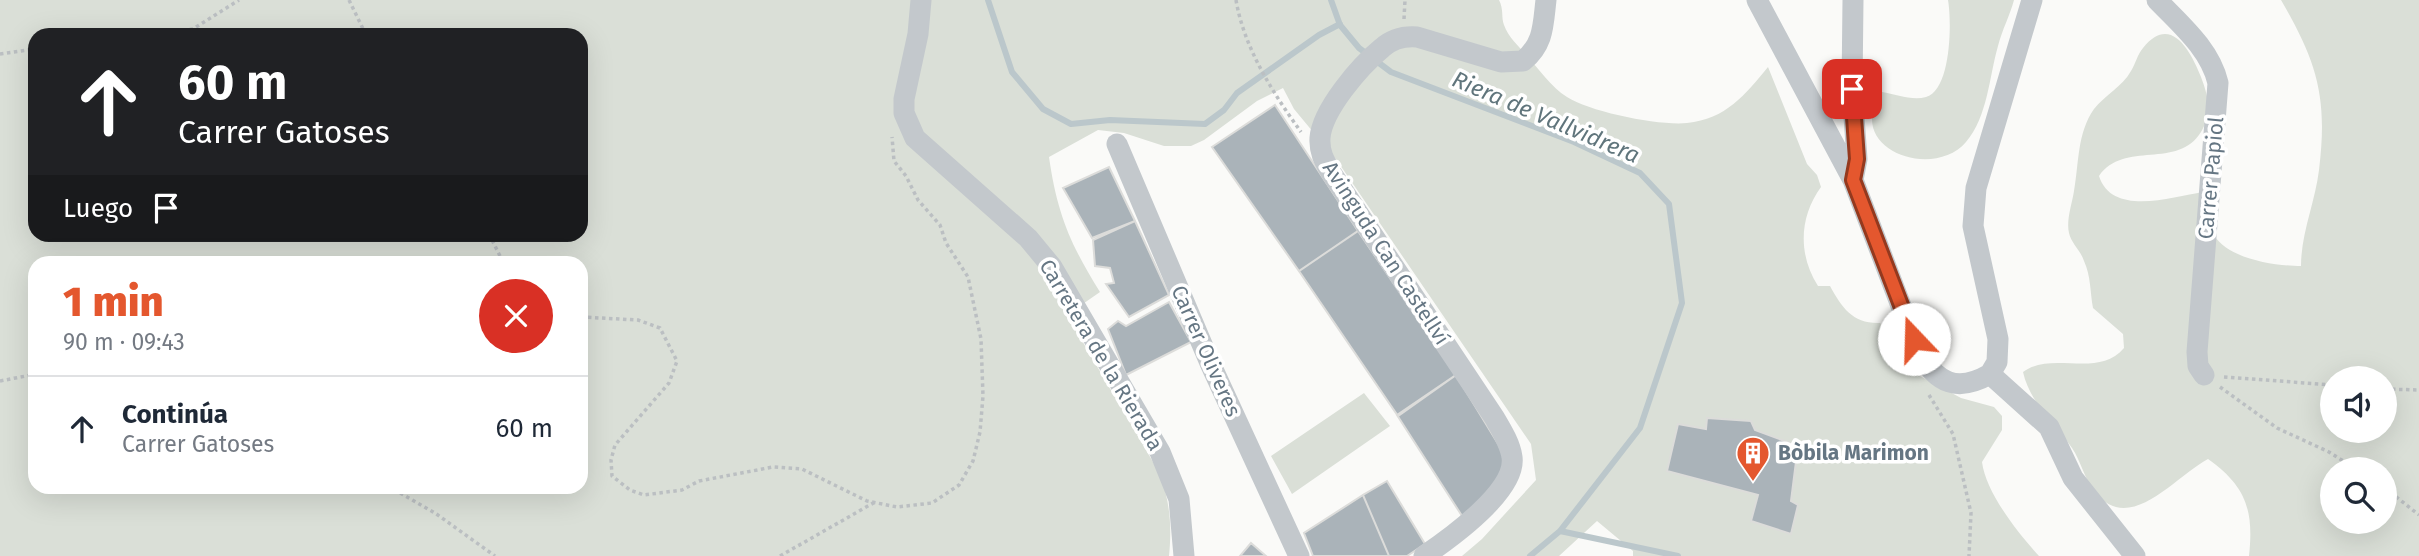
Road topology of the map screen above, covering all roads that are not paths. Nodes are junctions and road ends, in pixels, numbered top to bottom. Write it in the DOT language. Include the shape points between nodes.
graph roads {
  1 [pos="921,0"];
  2 [pos="1546,0"];
  3 [pos="1757,0"];
  4 [pos="1853,0"];
  5 [pos="2032,0"];
  6 [pos="2157,0"];
  7 [pos="1117,144"];
  8 [pos="1853,180"];
  9 [pos="1990,374"];
  10 [pos="2204,375"];
  11 [pos="1184,556"];
  12 [pos="1299,556"];
  13 [pos="1424,556"];
  14 [pos="2135,556"];
  1 -- 11 [label="street, Carretera de la Rierada" via="905,89 904,113 915,138 1028,238 1052,267 1160,452 1179,499"];
  2 -- 13 [label="street, Avinguda Can Castellví" via="1542,37 1523,61 1501,62 1405,36 1381,48 1324,121 1321,154 1494,417 1512,455 1499,492"];
  3 -- 8 [label="street"];
  4 -- 8 [label="street" via="1857,159"];
  5 -- 9 [label="street" via="1972,206 1998,339 1997,362"];
  6 -- 10 [label="street, Carrer Papiol" via="2202,49 2214,66 2218,83 2197,352"];
  7 -- 12 [label="street, Carrer Oliveres"];
  8 -- 9 [label="street" via="1919,353 1929,368 1955,385"];
  9 -- 14 [label="street" via="2049,427 2073,478"];
}
